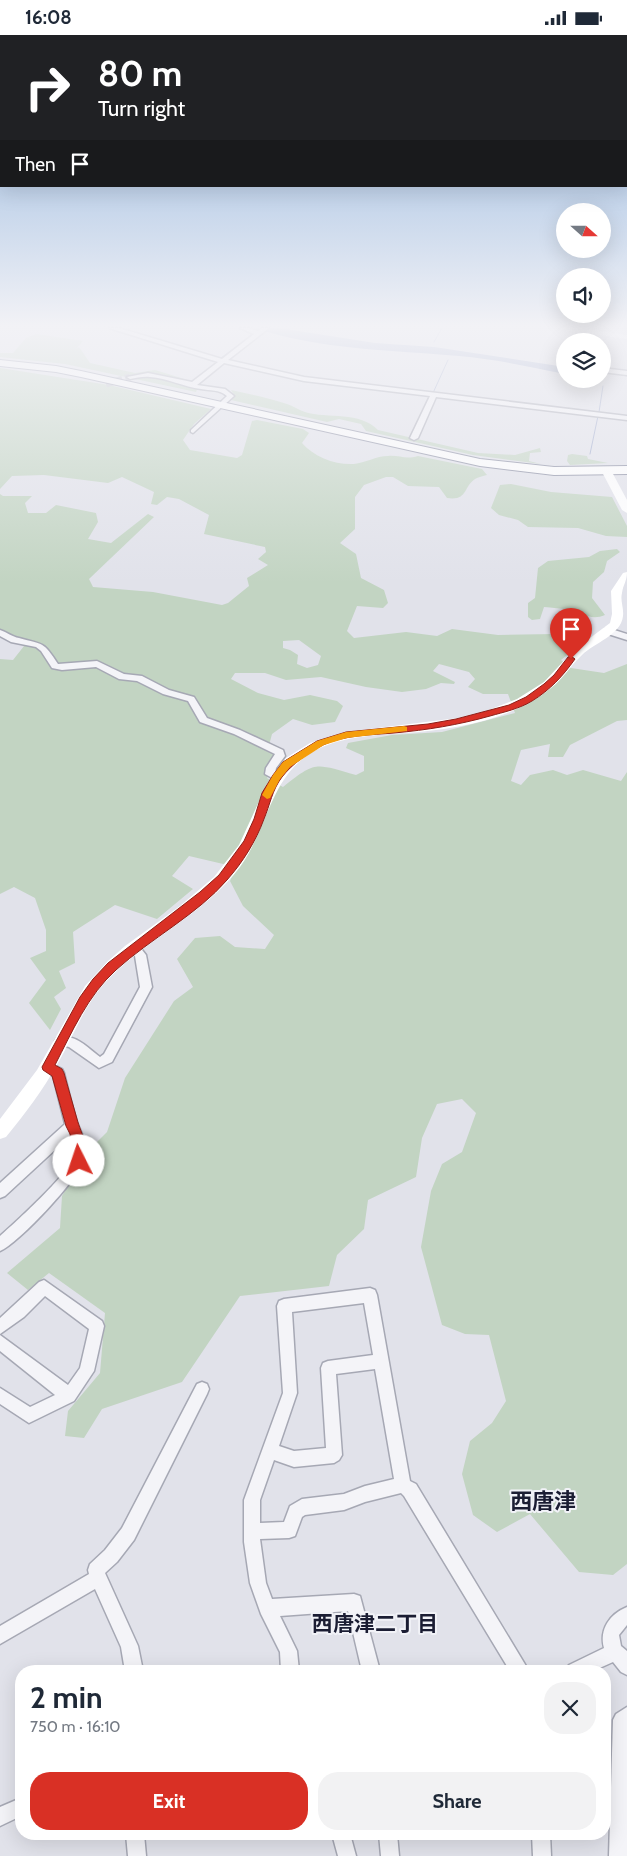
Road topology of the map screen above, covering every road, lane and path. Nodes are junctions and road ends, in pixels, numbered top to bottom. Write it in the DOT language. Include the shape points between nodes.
graph roads {
  1 [pos="212,413"];
  2 [pos="266,413"];
  3 [pos="425,413"];
  4 [pos="585,413"];
  5 [pos="627,418"];
  6 [pos="193,431"];
  7 [pos="414,437"];
  8 [pos="627,469"];
  9 [pos="607,472"];
  10 [pos="627,510"];
  11 [pos="627,575"];
  12 [pos="608,631"];
  13 [pos="0,633"];
  14 [pos="627,637"];
  15 [pos="276,777"];
  16 [pos="134,949"];
  17 [pos="61,1041"];
  18 [pos="48,1067"];
  19 [pos="72,1126"];
  20 [pos="0,1132"];
  21 [pos="0,1192"];
  22 [pos="2,1241"];
  23 [pos="0,1327"];
  24 [pos="0,1342"];
  25 [pos="381,1361"];
  26 [pos="202,1389"];
  27 [pos="1,1396"];
  28 [pos="69,1396"];
  29 [pos="270,1451"];
  30 [pos="403,1485"];
  31 [pos="252,1531"];
  32 [pos="98,1578"];
  33 [pos="267,1607"];
  34 [pos="627,1615"];
  35 [pos="0,1636"];
  36 [pos="614,1652"];
  37 [pos="133,1665"];
  38 [pos="289,1665"];
  39 [pos="370,1665"];
  40 [pos="516,1665"];
  41 [pos="587,1665"];
  42 [pos="627,1666"];
  43 [pos="627,1716"];
  44 [pos="15,1810"];
  45 [pos="0,1817"];
  46 [pos="136,1840"];
  47 [pos="343,1840"];
  48 [pos="389,1840"];
  49 [pos="541,1840"];
  50 [pos="137,1856"];
  51 [pos="347,1856"];
  52 [pos="390,1856"];
  53 [pos="542,1856"];
  54 [pos="618,1856"];
  1 -- 6 [label="street"];
  2 -- 9 [label="highway" via="475,461 528,470"];
  3 -- 7 [label="street"];
  4 -- 5 [label="street"];
  8 -- 9 [label="highway"];
  9 -- 10 [label="street"];
  11 -- 12 [label="street" via="616,594 618,619"];
  12 -- 14 [label="street"];
  12 -- 15 [label="street" via="591,639 547,686 512,707 428,727 346,735 301,753"];
  13 -- 15 [label="street" via="14,640 39,645 55,666 97,664 122,677 139,678 166,692 190,699 203,720 280,752 270,774"];
  15 -- 16 [label="street" via="248,843 223,877"];
  16 -- 17 [label="street" via="97,982"];
  16 -- 17 [label="street" via="140,955 146,987 108,1058 99,1063 72,1043"];
  17 -- 18 [label="street"];
  18 -- 19 [label="street" via="58,1073"];
  18 -- 20 [label="street"];
  19 -- 21 [label="street"];
  19 -- 22 [label="street" via="80,1152 79,1161 64,1181"];
  23 -- 28 [label="street" via="44,1287 97,1326 87,1371"];
  24 -- 28 [label="street"];
  25 -- 29 [label="street" via="328,1368 334,1455 294,1459"];
  25 -- 29 [label="street" via="370,1295 284,1306 290,1393"];
  25 -- 30 [label="street"];
  26 -- 32 [label="street" via="128,1534 96,1570"];
  27 -- 28 [label="street" via="29,1415"];
  29 -- 31 [label="street" via="252,1499"];
  30 -- 31 [label="street" via="344,1502 302,1507 296,1512 288,1530"];
  30 -- 40 [label="street" via="410,1490"];
  31 -- 33 [label="street" via="258,1583"];
  32 -- 35 [label="street"];
  32 -- 37 [label="street" via="129,1646"];
  33 -- 38 [label="street" via="288,1651"];
  33 -- 39 [label="street" via="354,1602"];
  34 -- 36 [label="street" via="611,1631 609,1638"];
  36 -- 41 [label="street"];
  36 -- 42 [label="street"];
  43 -- 54 [label="street" via="622,1720 620,1739"];
  44 -- 45 [label="street"];
  46 -- 50 [label="street"];
  47 -- 51 [label="street"];
  48 -- 52 [label="street"];
  49 -- 53 [label="street"];
}
